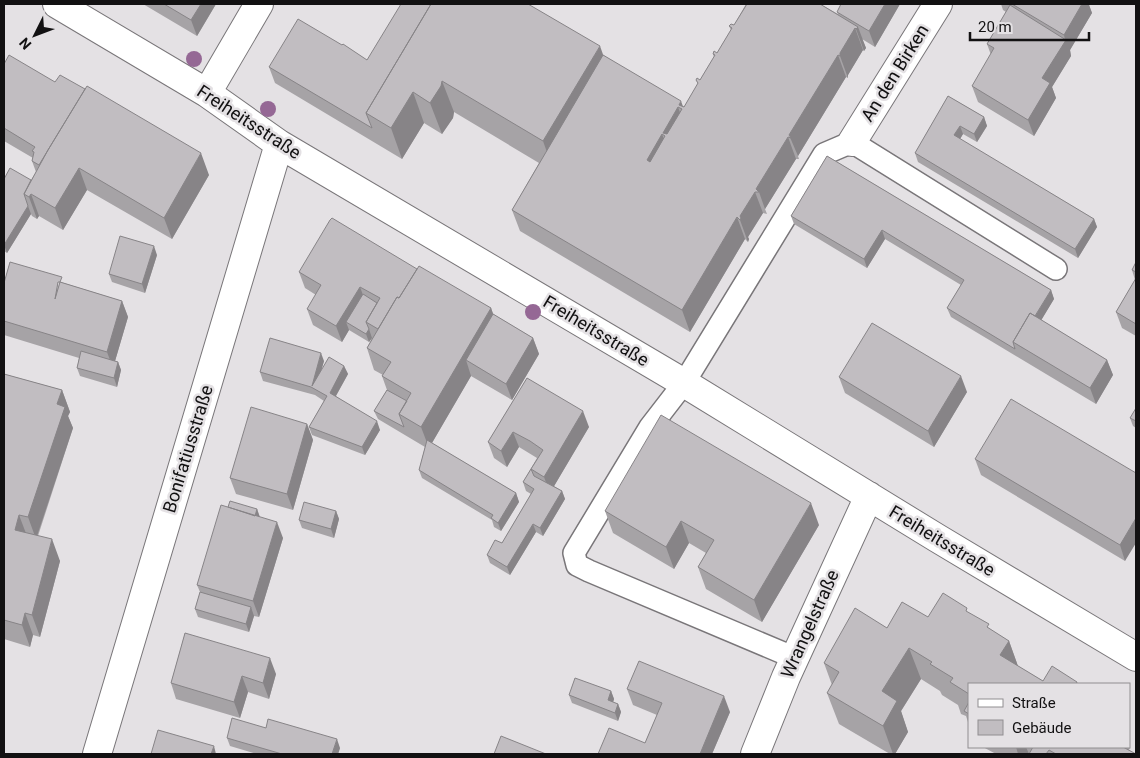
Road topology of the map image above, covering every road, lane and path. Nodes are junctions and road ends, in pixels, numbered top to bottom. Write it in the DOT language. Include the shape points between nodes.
graph roads {
  1 [pos="57,4"];
  2 [pos="259,4"];
  3 [pos="938,4"];
  4 [pos="207,93"];
  5 [pos="852,142"];
  6 [pos="279,144"];
  7 [pos="1056,269"];
  8 [pos="684,382"];
  9 [pos="869,496"];
  10 [pos="1136,657"];
  11 [pos="795,658"];
  12 [pos="96,754"];
  13 [pos="755,754"];
  1 -- 4 [label="street, Freiheitsstraße"];
  2 -- 4 [label="street"];
  3 -- 5 [label="street, An den Birken"];
  4 -- 6 [label="street, Freiheitsstraße"];
  5 -- 7 [label="lane"];
  5 -- 8 [label="lane" via="824,154"];
  6 -- 8 [label="street, Freiheitsstraße"];
  6 -- 12 [label="street, Bonifatiusstraße"];
  8 -- 9 [label="street, Freiheitsstraße"];
  8 -- 11 [label="lane" via="650,427 574,553 577,565"];
  9 -- 10 [label="street, Freiheitsstraße"];
  9 -- 11 [label="street, Wrangelstraße"];
  11 -- 13 [label="street, Wrangelstraße"];
}
